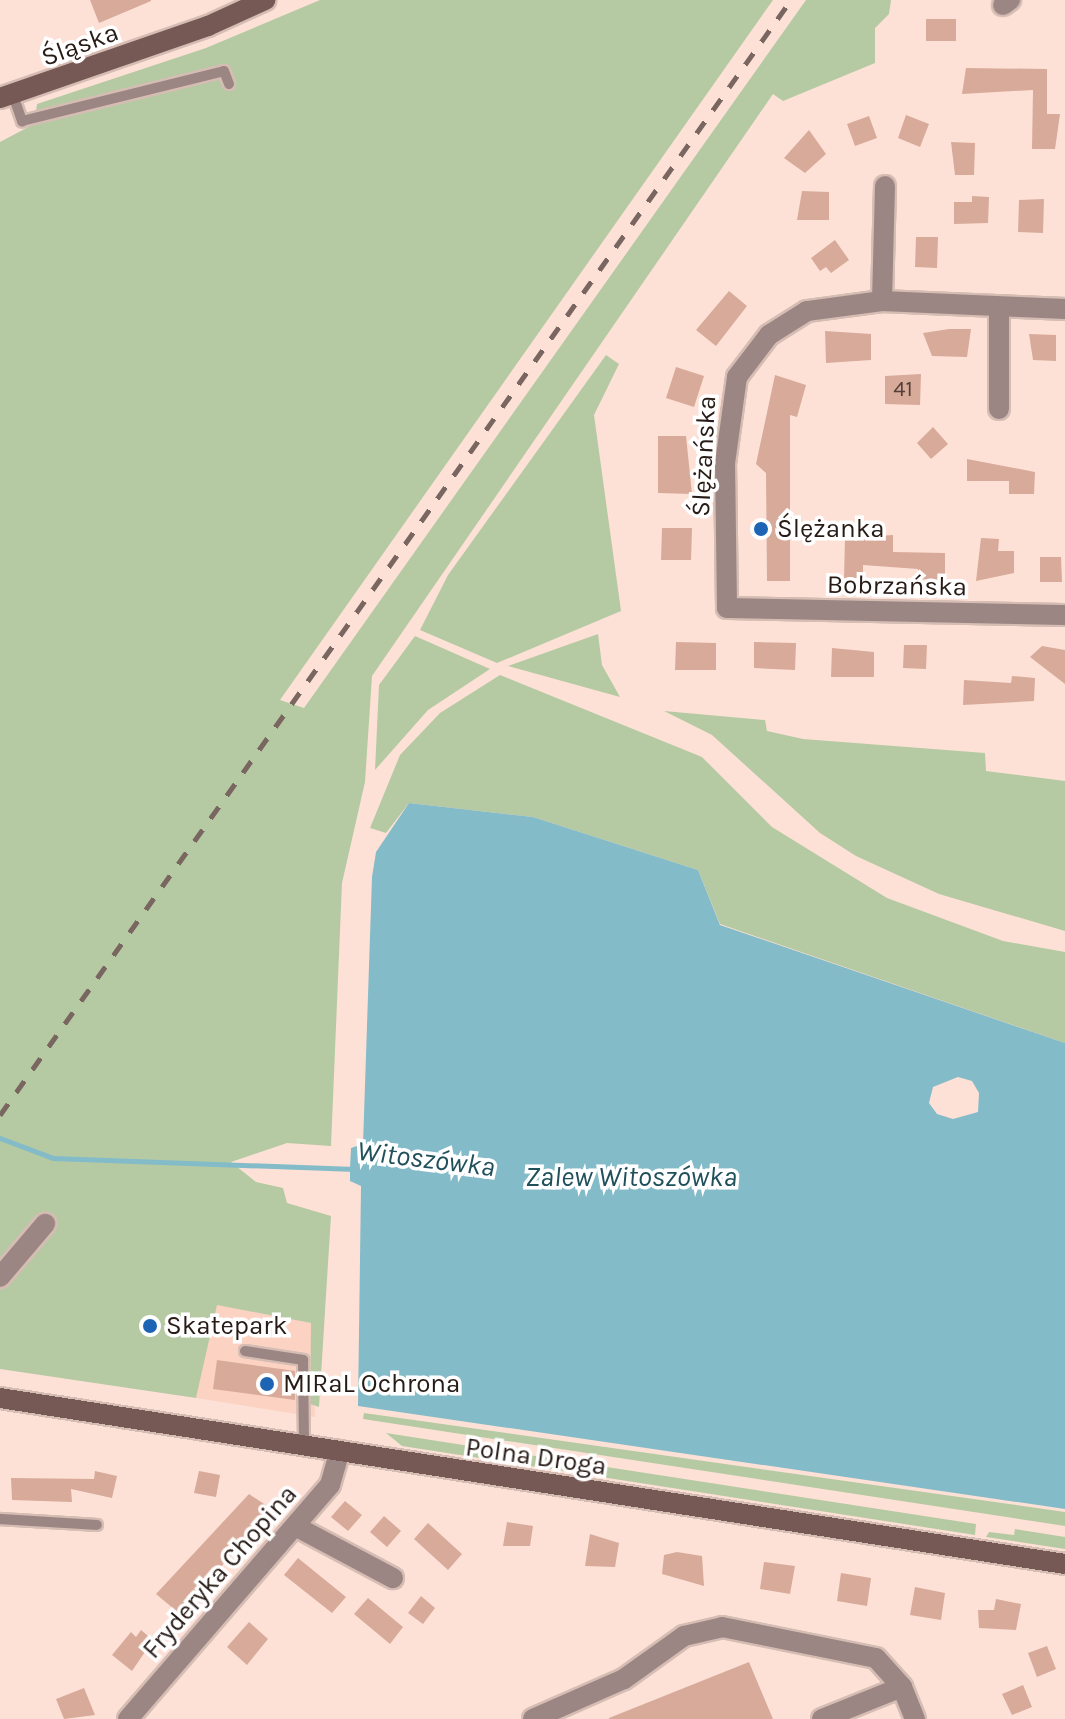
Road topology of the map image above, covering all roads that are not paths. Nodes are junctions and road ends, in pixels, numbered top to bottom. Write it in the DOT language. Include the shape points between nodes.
graph roads {
  1 [pos="265,0"];
  2 [pos="229,84"];
  3 [pos="7,96"];
  4 [pos="885,186"];
  5 [pos="882,301"];
  6 [pos="999,307"];
  7 [pos="1065,309"];
  8 [pos="999,409"];
  9 [pos="727,608"];
  10 [pos="1065,615"];
  11 [pos="45,1224"];
  12 [pos="0,1277"];
  13 [pos="245,1351"];
  14 [pos="0,1398"];
  15 [pos="304,1447"];
  16 [pos="339,1453"];
  17 [pos="0,1519"];
  18 [pos="97,1525"];
  19 [pos="295,1526"];
  20 [pos="1065,1564"];
  21 [pos="393,1578"];
  22 [pos="902,1687"];
  23 [pos="128,1719"];
  24 [pos="533,1719"];
  25 [pos="822,1719"];
  26 [pos="915,1719"];
  1 -- 3 [label="street, Śląska" via="208,26"];
  2 -- 3 [label="lane" via="224,71 22,121"];
  4 -- 5 [label="street"];
  5 -- 6 [label="street, Ślężańska"];
  5 -- 9 [label="street, Ślężańska" via="830,304 790,320 759,345 737,377 725,463"];
  6 -- 7 [label="street, Ślężańska"];
  6 -- 8 [label="street"];
  9 -- 10 [label="street, Bobrzańska"];
  11 -- 12 [label="street"];
  13 -- 15 [label="lane" via="303,1360"];
  14 -- 15 [label="street, Polna Droga"];
  15 -- 16 [label="street, Polna Droga"];
  16 -- 19 [label="street, Fryderyka Chopina" via="330,1485"];
  16 -- 20 [label="street, Polna Droga"];
  17 -- 18 [label="lane"];
  19 -- 21 [label="street"];
  19 -- 23 [label="street, Fryderyka Chopina"];
  22 -- 24 [label="street" via="886,1666 865,1653 713,1628 684,1636 624,1679"];
  22 -- 25 [label="street"];
  22 -- 26 [label="street"];
}
